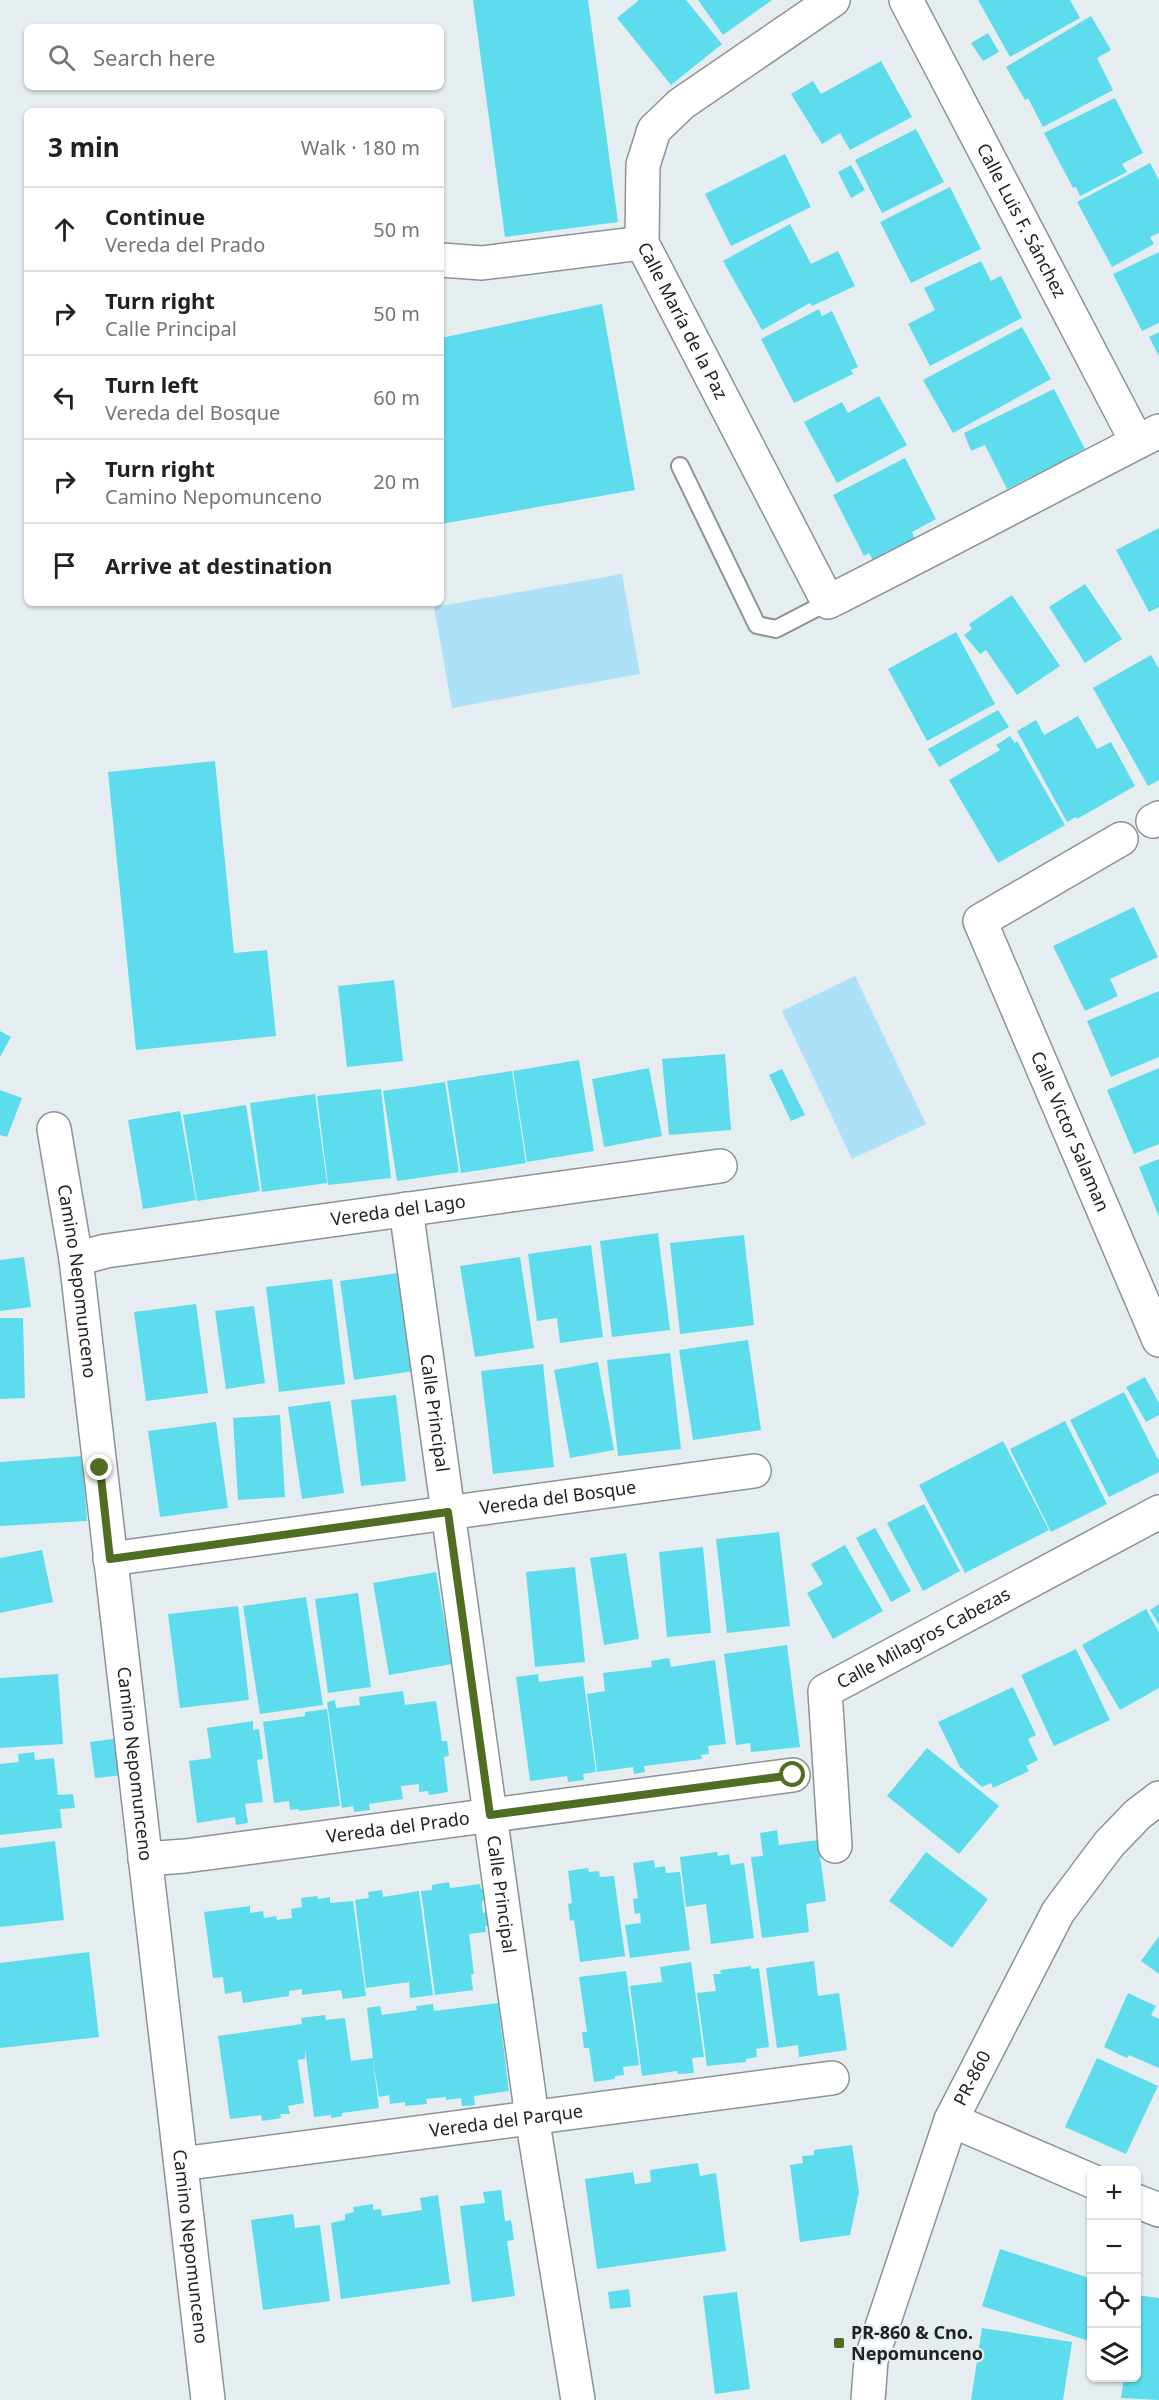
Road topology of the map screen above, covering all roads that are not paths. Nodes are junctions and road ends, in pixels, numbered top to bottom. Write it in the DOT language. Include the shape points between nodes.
graph roads {
  1 [pos="832,0"];
  2 [pos="906,0"];
  3 [pos="642,243"];
  4 [pos="444,260"];
  5 [pos="1148,436"];
  6 [pos="680,466"];
  7 [pos="828,602"];
  8 [pos="1121,839"];
  9 [pos="54,1129"];
  10 [pos="720,1166"];
  11 [pos="406,1209"];
  12 [pos="76,1259"];
  13 [pos="1159,1340"];
  14 [pos="754,1471"];
  15 [pos="448,1512"];
  16 [pos="1159,1512"];
  17 [pos="110,1559"];
  18 [pos="793,1775"];
  19 [pos="1159,1798"];
  20 [pos="490,1815"];
  21 [pos="835,1846"];
  22 [pos="145,1859"];
  23 [pos="832,2078"];
  24 [pos="532,2117"];
  25 [pos="951,2120"];
  26 [pos="181,2164"];
  27 [pos="1087,2179"];
  28 [pos="1141,2203"];
  29 [pos="1159,2210"];
  30 [pos="208,2400"];
  31 [pos="578,2400"];
  32 [pos="868,2400"];
  1 -- 3 [label="street, Calle María de la Paz" via="681,104 654,130 643,165"];
  2 -- 5 [label="street, Calle Luis F. Sánchez"];
  3 -- 4 [label="street" via="482,263"];
  3 -- 7 [label="street, Calle María de la Paz"];
  5 -- 7 [label="street"];
  6 -- 7 [label="lane" via="757,625 776,629"];
  8 -- 13 [label="street, Calle Victor Salaman" via="980,921"];
  9 -- 12 [label="street, Camino Nepomunceno"];
  10 -- 11 [label="street, Vereda del Lago"];
  11 -- 12 [label="street, Vereda del Lago" via="106,1251"];
  11 -- 15 [label="street, Calle Principal"];
  12 -- 17 [label="street, Camino Nepomunceno"];
  14 -- 15 [label="street, Vereda del Bosque"];
  15 -- 17 [label="street, Vereda del Bosque"];
  15 -- 20 [label="street, Calle Principal"];
  16 -- 21 [label="street, Calle Milagros Cabezas" via="825,1691"];
  17 -- 22 [label="street, Camino Nepomunceno"];
  18 -- 20 [label="street, Vereda del Prado"];
  19 -- 25 [label="street, PR-860 / PR-860" via="1109,1844 1058,1912"];
  20 -- 22 [label="street, Vereda del Prado"];
  20 -- 24 [label="street, Calle Principal"];
  22 -- 26 [label="street, Camino Nepomunceno"];
  23 -- 24 [label="street, Vereda del Parque"];
  24 -- 26 [label="street, Vereda del Parque"];
  24 -- 31 [label="street, Calle Principal"];
  25 -- 27 [label="street"];
  25 -- 32 [label="street, PR-860 / PR-860" via="872,2360"];
  26 -- 30 [label="street, Camino Nepomunceno"];
  28 -- 29 [label="street"];
}
